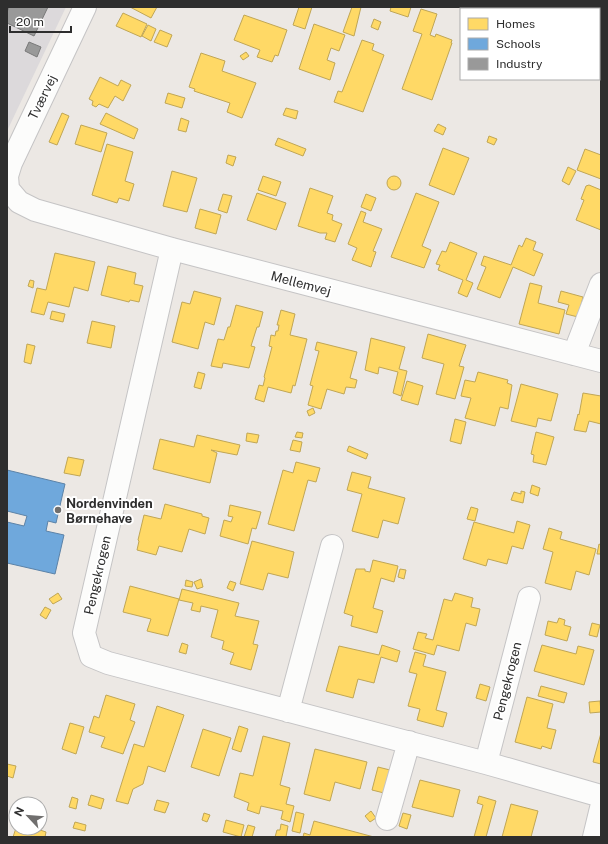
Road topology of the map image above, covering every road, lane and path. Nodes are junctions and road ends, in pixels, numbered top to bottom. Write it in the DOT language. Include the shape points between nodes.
graph roads {
  1 [pos="85,7"];
  2 [pos="8,189"];
  3 [pos="172,249"];
  4 [pos="601,284"];
  5 [pos="574,354"];
  6 [pos="601,361"];
  7 [pos="332,546"];
  8 [pos="528,598"];
  9 [pos="288,711"];
  10 [pos="408,742"];
  11 [pos="486,763"];
  12 [pos="601,796"];
  13 [pos="601,808"];
  14 [pos="387,819"];
  15 [pos="594,837"];
  1 -- 2 [label="street, Tværvej" via="11,163"];
  2 -- 3 [label="street, Mellemvej" via="19,202 36,210"];
  3 -- 5 [label="street, Mellemvej"];
  3 -- 9 [label="street, Pengekrogen" via="84,633 92,656 108,663"];
  4 -- 5 [label="street"];
  5 -- 6 [label="street, Mellemvej"];
  7 -- 9 [label="street"];
  8 -- 11 [label="street, Pengekrogen"];
  9 -- 10 [label="street, Pengekrogen"];
  10 -- 11 [label="street, Pengekrogen"];
  10 -- 14 [label="street"];
  11 -- 12 [label="street, Pengekrogen"];
  13 -- 15 [label="street"];
}
